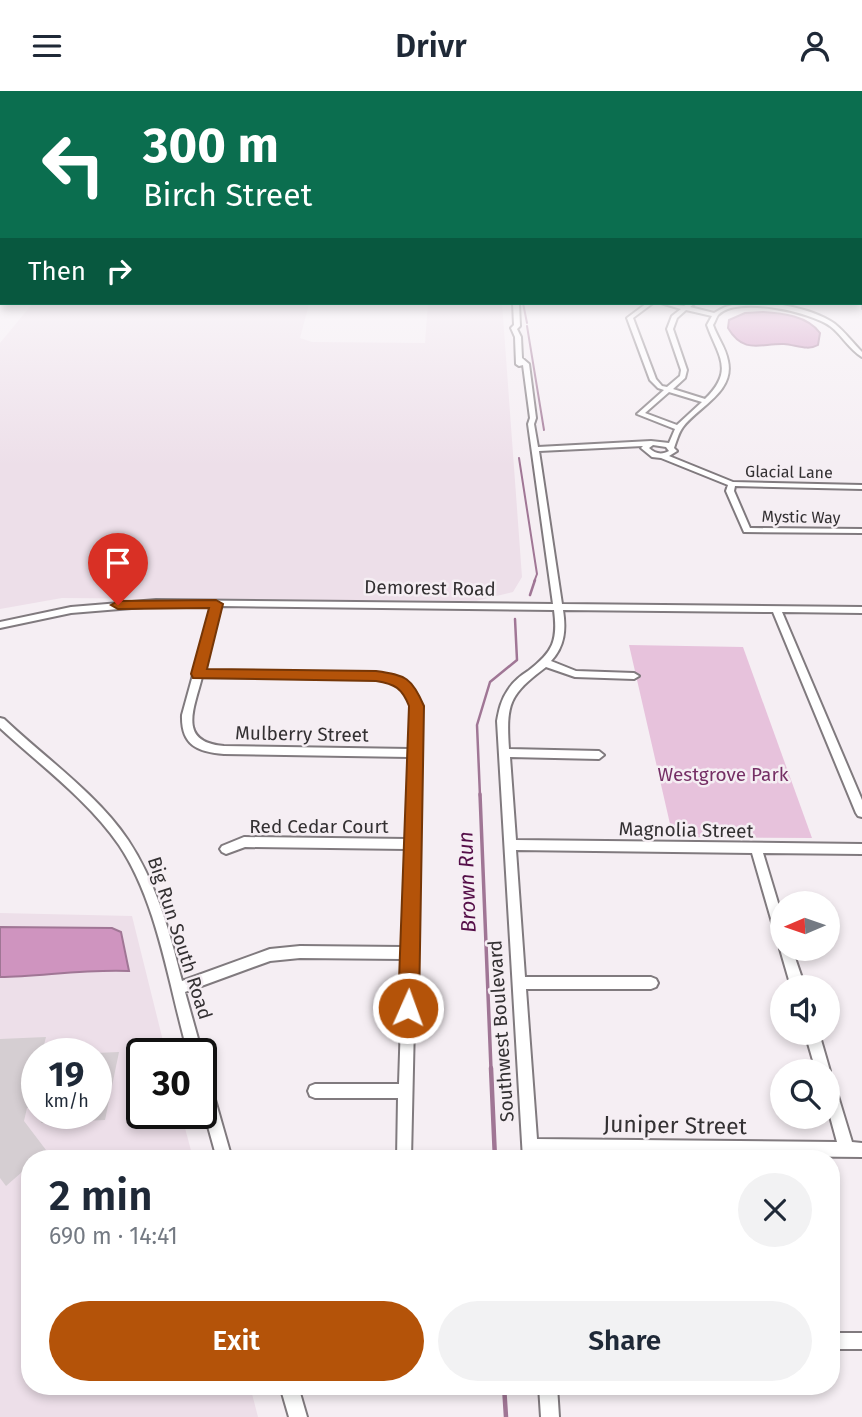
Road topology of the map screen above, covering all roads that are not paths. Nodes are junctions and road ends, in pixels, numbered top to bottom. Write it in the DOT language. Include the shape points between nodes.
graph roads {
  1 [pos="519,343"];
  2 [pos="639,343"];
  3 [pos="675,343"];
  4 [pos="717,343"];
  5 [pos="670,390"];
  6 [pos="705,401"];
  7 [pos="676,427"];
  8 [pos="671,437"];
  9 [pos="660,442"];
  10 [pos="647,447"];
  11 [pos="535,449"];
  12 [pos="671,450"];
  13 [pos="662,456"];
  14 [pos="678,462"];
  15 [pos="732,484"];
  16 [pos="862,487"];
  17 [pos="862,531"];
  18 [pos="216,604"];
  19 [pos="558,607"];
  20 [pos="776,609"];
  21 [pos="862,610"];
  22 [pos="0,625"];
  23 [pos="546,663"];
  24 [pos="198,674"];
  25 [pos="634,676"];
  26 [pos="0,722"];
  27 [pos="415,753"];
  28 [pos="504,753"];
  29 [pos="599,755"];
  30 [pos="862,813"];
  31 [pos="413,843"];
  32 [pos="510,845"];
  33 [pos="756,848"];
  34 [pos="226,849"];
  35 [pos="862,849"];
  36 [pos="770,895"];
  37 [pos="410,953"];
  38 [pos="519,983"];
  39 [pos="651,983"];
  40 [pos="177,989"];
  41 [pos="191,1038"];
  42 [pos="314,1091"];
  43 [pos="406,1091"];
  44 [pos="840,1114"];
  45 [pos="216,1129"];
  46 [pos="222,1150"];
  47 [pos="404,1150"];
  48 [pos="530,1150"];
  49 [pos="855,1150"];
  50 [pos="840,1341"];
  51 [pos="862,1341"];
  52 [pos="292,1395"];
  53 [pos="549,1395"];
  54 [pos="298,1417"];
  55 [pos="550,1417"];
  1 -- 11 [label="street" via="526,418"];
  2 -- 5 [label="street" via="653,380"];
  3 -- 5 [label="street" via="684,370"];
  4 -- 6 [label="street" via="726,365 722,384"];
  5 -- 6 [label="street"];
  5 -- 7 [label="street" via="640,414"];
  6 -- 7 [label="street"];
  7 -- 8 [label="street"];
  8 -- 9 [label="street"];
  8 -- 12 [label="street"];
  9 -- 10 [label="street"];
  9 -- 12 [label="street"];
  10 -- 11 [label="street"];
  10 -- 13 [label="street, Glacial Lane"];
  11 -- 19 [label="street"];
  12 -- 13 [label="street"];
  12 -- 14 [label="street, Glacial Lane"];
  13 -- 14 [label="street, Glacial Lane"];
  14 -- 15 [label="street, Glacial Lane"];
  15 -- 16 [label="street, Glacial Lane"];
  15 -- 17 [label="street, Mystic Way" via="730,491 747,530"];
  18 -- 19 [label="street, Demorest Road"];
  18 -- 22 [label="street, Demorest Road" via="95,607"];
  18 -- 24 [label="street"];
  19 -- 20 [label="street, Demorest Road"];
  19 -- 23 [label="street" via="560,641"];
  20 -- 21 [label="street, Demorest Road"];
  20 -- 30 [label="street"];
  23 -- 25 [label="street" via="575,674"];
  23 -- 28 [label="street, Southwest Boulevard" via="523,677 505,699"];
  24 -- 27 [label="street" via="376,676 405,684 416,706"];
  24 -- 27 [label="street, Mulberry Street" via="186,728 191,740 205,748"];
  26 -- 40 [label="street, Big Run South Road" via="110,826 128,850 146,888"];
  27 -- 31 [label="street"];
  28 -- 29 [label="street"];
  28 -- 32 [label="street, Southwest Boulevard"];
  31 -- 34 [label="street, Red Cedar Court" via="244,842"];
  31 -- 37 [label="street"];
  32 -- 33 [label="street, Magnolia Street"];
  32 -- 38 [label="street, Southwest Boulevard"];
  33 -- 35 [label="street, Magnolia Street"];
  33 -- 36 [label="street"];
  37 -- 40 [label="street" via="270,955"];
  37 -- 43 [label="street"];
  38 -- 39 [label="street"];
  38 -- 48 [label="street, Southwest Boulevard"];
  40 -- 41 [label="street, Big Run South Road"];
  42 -- 43 [label="street"];
  43 -- 47 [label="street"];
  44 -- 49 [label="street"];
  45 -- 46 [label="street"];
  50 -- 51 [label="street"];
  52 -- 54 [label="street"];
  53 -- 55 [label="street"];
}
